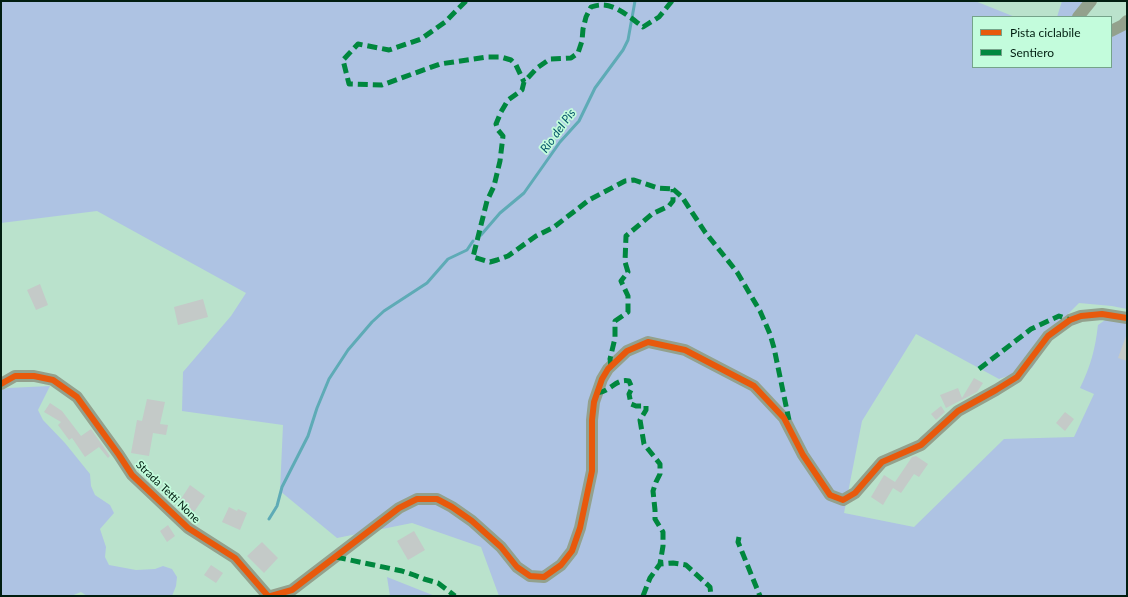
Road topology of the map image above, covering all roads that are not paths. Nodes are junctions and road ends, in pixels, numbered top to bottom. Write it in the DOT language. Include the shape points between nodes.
graph roads {
  1 [pos="1091,1"];
  2 [pos="1079,16"];
  3 [pos="1127,21"];
  4 [pos="1112,30"];
  5 [pos="1127,318"];
  6 [pos="1,384"];
  7 [pos="268,596"];
  8 [pos="272,596"];
  1 -- 2 [label="street"];
  3 -- 4 [label="street"];
  5 -- 8 [label="street" via="1102,314 1070,320 1048,336 1017,377 958,411 921,445 882,462 855,493 843,500 830,496 803,455 784,418 754,386 685,350 648,342 627,351 608,369 602,379 594,402 592,471 580,528 572,551 561,565 544,577 530,576 517,567 501,547 452,507 437,499 418,499 399,508 292,590"];
  6 -- 7 [label="street, Strada Tetti None" via="15,376 34,376 53,380 77,397 132,475 188,528 235,558"];
}
